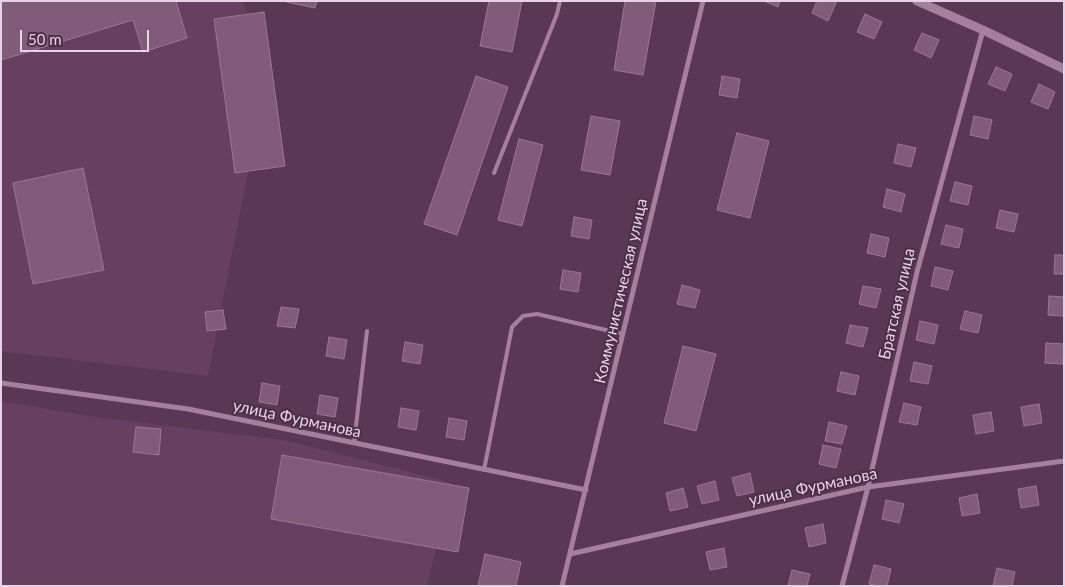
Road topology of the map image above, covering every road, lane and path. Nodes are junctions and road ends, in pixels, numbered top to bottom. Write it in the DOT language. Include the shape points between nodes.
graph roads {
  1 [pos="560,1"];
  2 [pos="703,1"];
  3 [pos="917,1"];
  4 [pos="983,30"];
  5 [pos="1064,69"];
  6 [pos="494,174"];
  7 [pos="367,331"];
  8 [pos="623,334"];
  9 [pos="1,383"];
  10 [pos="354,443"];
  11 [pos="1064,461"];
  12 [pos="484,470"];
  13 [pos="868,487"];
  14 [pos="586,490"];
  15 [pos="570,554"];
  16 [pos="562,586"];
  17 [pos="842,586"];
  1 -- 6 [label="lane"];
  2 -- 8 [label="street, Коммунистическая улица"];
  3 -- 4 [label="street"];
  4 -- 5 [label="street"];
  4 -- 13 [label="street, Братская улица" via="916,272"];
  7 -- 10 [label="lane"];
  8 -- 12 [label="lane" via="537,314 523,316 512,328"];
  8 -- 14 [label="street, Коммунистическая улица"];
  9 -- 10 [label="street, улица Фурманова" via="188,409"];
  10 -- 12 [label="street, улица Фурманова"];
  11 -- 13 [label="street, улица Фурманова"];
  12 -- 14 [label="street, улица Фурманова"];
  13 -- 15 [label="street, улица Фурманова"];
  13 -- 17 [label="street, Братская улица"];
  14 -- 15 [label="street, Коммунистическая улица"];
  15 -- 16 [label="street, Коммунистическая улица"];
}
